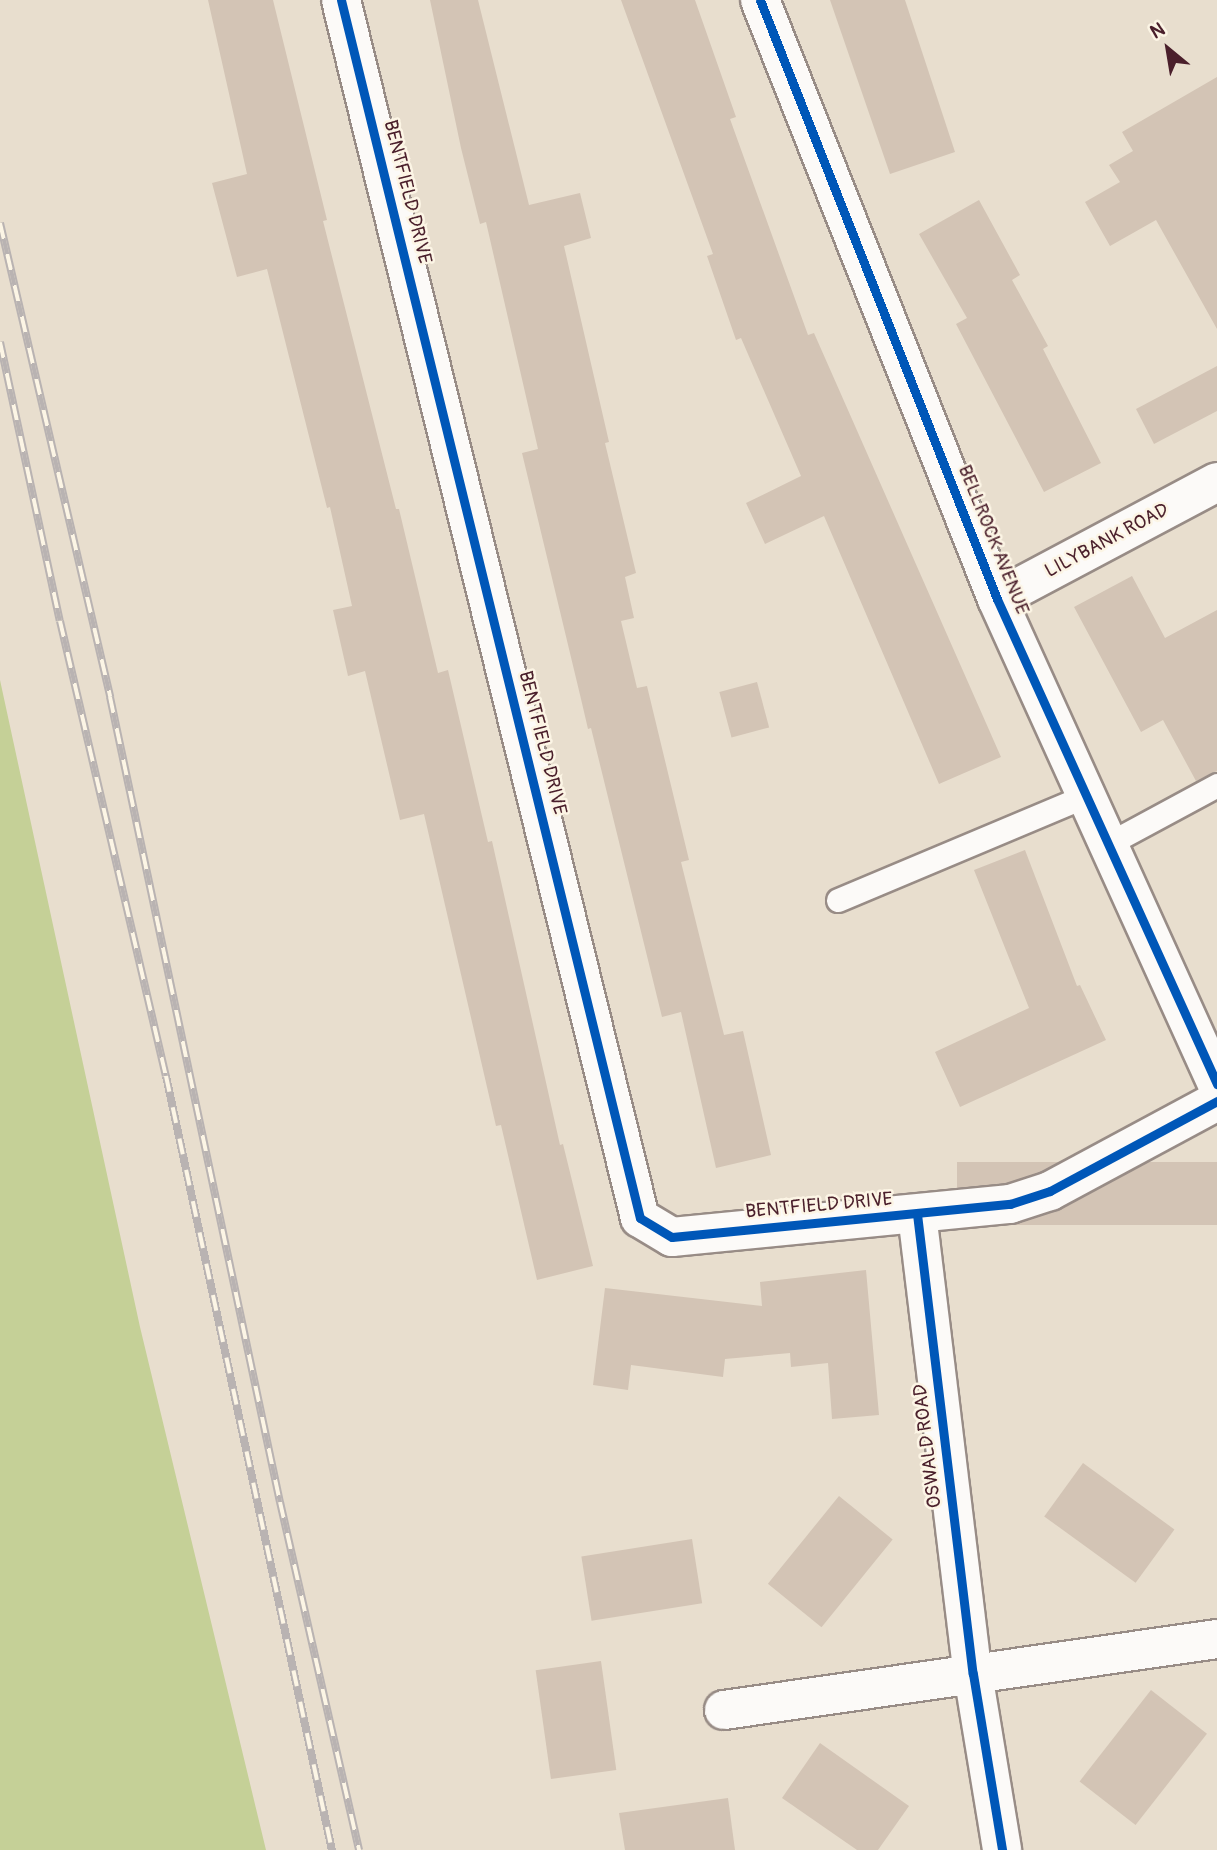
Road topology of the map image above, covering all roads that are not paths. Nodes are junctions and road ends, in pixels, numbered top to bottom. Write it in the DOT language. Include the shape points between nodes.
graph roads {
  1 [pos="341,0"];
  2 [pos="760,0"];
  3 [pos="1217,482"];
  4 [pos="997,599"];
  5 [pos="1217,785"];
  6 [pos="1086,796"];
  7 [pos="1108,845"];
  8 [pos="838,900"];
  9 [pos="1217,1084"];
  10 [pos="1217,1101"];
  11 [pos="917,1214"];
  12 [pos="1217,1639"];
  13 [pos="973,1674"];
  14 [pos="724,1710"];
  15 [pos="1002,1850"];
  1 -- 11 [label="street, BENTFIELD DRIVE" via="640,1218 672,1237"];
  2 -- 4 [label="street, BELLROCK AVENUE"];
  3 -- 4 [label="street, LILYBANK ROAD"];
  4 -- 6 [label="street, BELLROCK AVENUE"];
  5 -- 7 [label="lane"];
  6 -- 7 [label="street, BELLROCK AVENUE"];
  6 -- 8 [label="lane"];
  7 -- 9 [label="street, BELLROCK AVENUE"];
  10 -- 11 [label="street, BENTFIELD DRIVE" via="1050,1191 1010,1204"];
  11 -- 13 [label="street, OSWALD ROAD"];
  12 -- 13 [label="street"];
  13 -- 14 [label="street"];
  13 -- 15 [label="street, OSWALD ROAD"];
}
